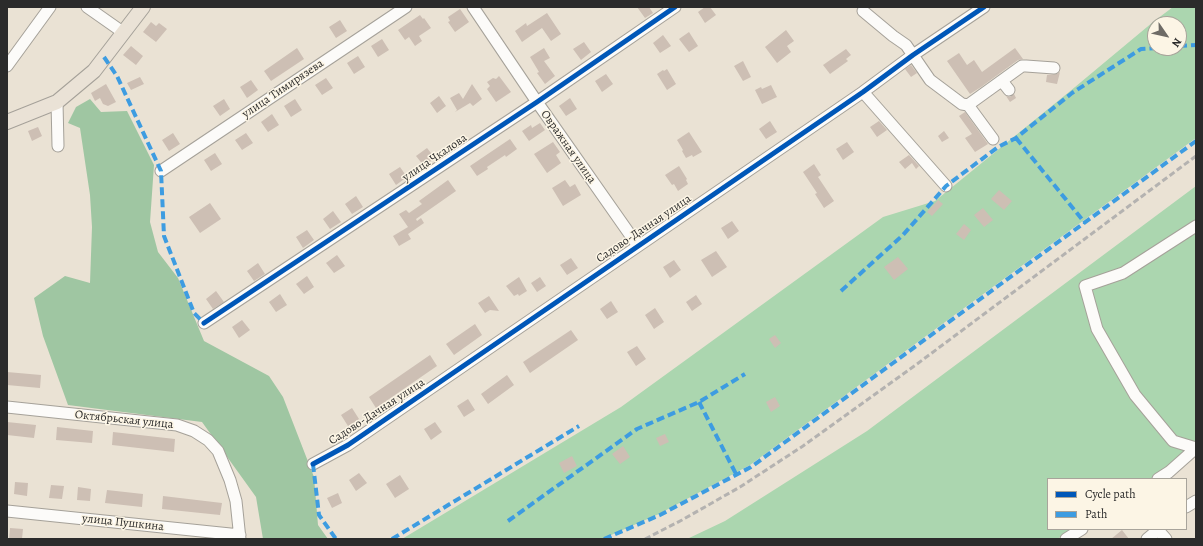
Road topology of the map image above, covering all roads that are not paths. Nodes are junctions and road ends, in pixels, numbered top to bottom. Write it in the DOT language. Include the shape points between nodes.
graph roads {
  1 [pos="50,7"];
  2 [pos="87,7"];
  3 [pos="144,7"];
  4 [pos="406,7"];
  5 [pos="473,7"];
  6 [pos="675,7"];
  7 [pos="984,7"];
  8 [pos="863,11"];
  9 [pos="124,33"];
  10 [pos="913,55"];
  11 [pos="7,66"];
  12 [pos="1054,68"];
  13 [pos="1002,81"];
  14 [pos="1009,90"];
  15 [pos="863,92"];
  16 [pos="57,102"];
  17 [pos="537,102"];
  18 [pos="968,105"];
  19 [pos="7,122"];
  20 [pos="992,139"];
  21 [pos="58,146"];
  22 [pos="161,171"];
  23 [pos="946,186"];
  24 [pos="1196,226"];
  25 [pos="638,246"];
  26 [pos="204,322"];
  27 [pos="7,407"];
  28 [pos="1196,448"];
  29 [pos="313,464"];
  30 [pos="1160,478"];
  31 [pos="1196,501"];
  32 [pos="1187,507"];
  33 [pos="7,511"];
  34 [pos="1080,530"];
  35 [pos="1158,530"];
  36 [pos="1160,530"];
  37 [pos="240,537"];
  38 [pos="1066,539"];
  39 [pos="1147,539"];
  40 [pos="1166,539"];
  1 -- 11 [label="street"];
  2 -- 9 [label="street"];
  3 -- 9 [label="main road"];
  4 -- 22 [label="street, улица Тимирязева"];
  5 -- 17 [label="street, Овражная улица"];
  6 -- 17 [label="street, улица Чкалова"];
  7 -- 10 [label="street, Садово-Дачная улица"];
  8 -- 10 [label="street" via="906,45"];
  9 -- 16 [label="main road" via="94,71"];
  10 -- 15 [label="street, Садово-Дачная улица"];
  10 -- 18 [label="street" via="930,80 962,104"];
  12 -- 13 [label="street" via="1022,66"];
  13 -- 14 [label="street"];
  13 -- 18 [label="street"];
  15 -- 23 [label="street"];
  15 -- 25 [label="street, Садово-Дачная улица"];
  16 -- 19 [label="main road"];
  16 -- 21 [label="street"];
  17 -- 25 [label="street, Овражная улица"];
  17 -- 26 [label="street, улица Чкалова"];
  18 -- 20 [label="street"];
  24 -- 28 [label="street" via="1123,273 1085,286 1098,329 1135,395 1173,441"];
  25 -- 29 [label="street, Садово-Дачная улица" via="348,446"];
  27 -- 37 [label="street, Октябрьская улица" via="177,425 194,431 208,440 218,451 236,501"];
  28 -- 30 [label="street"];
  31 -- 32 [label="street"];
  33 -- 37 [label="street, улица Пушкина"];
  34 -- 38 [label="street"];
  35 -- 39 [label="street"];
  36 -- 40 [label="street"];
}
